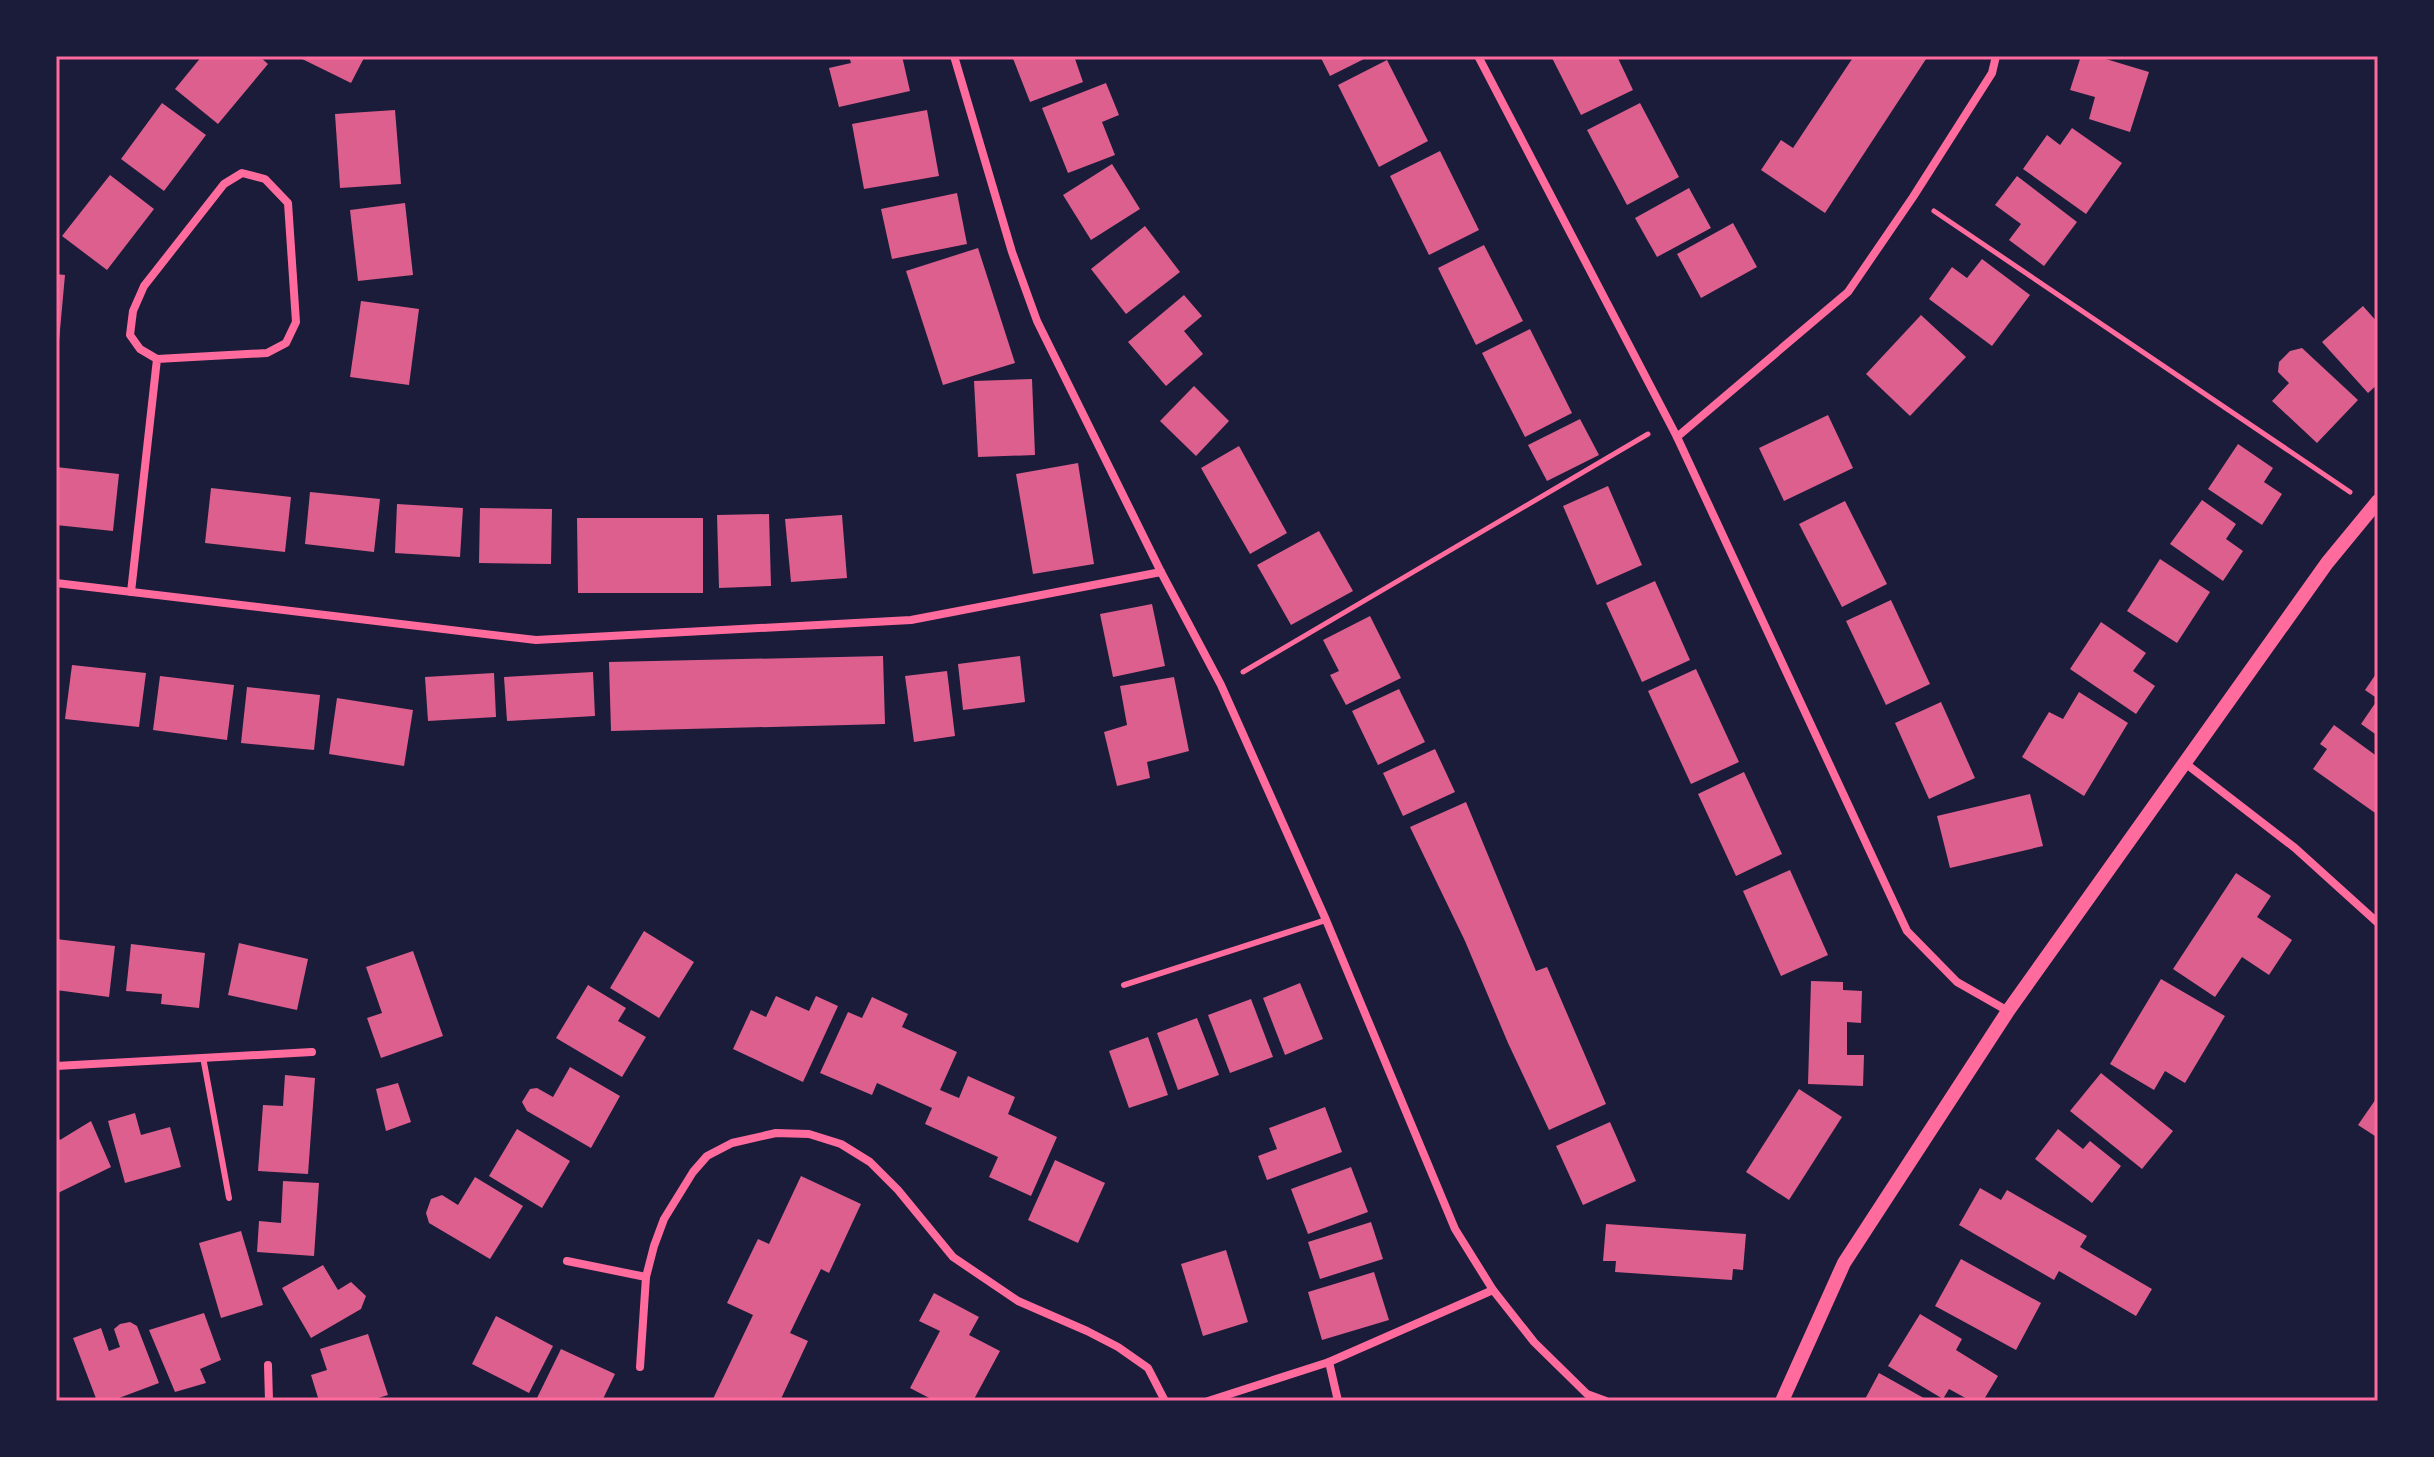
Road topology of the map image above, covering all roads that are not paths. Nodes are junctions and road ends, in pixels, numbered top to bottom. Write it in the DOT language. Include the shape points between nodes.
graph roads {
  1 [pos="954,56"];
  2 [pos="1478,56"];
  3 [pos="1996,56"];
  4 [pos="157,359"];
  5 [pos="1677,437"];
  6 [pos="2375,504"];
  7 [pos="1161,572"];
  8 [pos="56,583"];
  9 [pos="131,592"];
  10 [pos="2185,763"];
  11 [pos="1326,920"];
  12 [pos="2378,923"];
  13 [pos="1124,985"];
  14 [pos="2008,1011"];
  15 [pos="312,1052"];
  16 [pos="203,1057"];
  17 [pos="56,1066"];
  18 [pos="229,1198"];
  19 [pos="567,1261"];
  20 [pos="646,1277"];
  21 [pos="1493,1290"];
  22 [pos="1329,1362"];
  23 [pos="268,1365"];
  24 [pos="640,1367"];
  25 [pos="269,1401"];
  26 [pos="1165,1401"];
  27 [pos="1208,1401"];
  28 [pos="1338,1401"];
  29 [pos="1606,1401"];
  30 [pos="1782,1401"];
  1 -- 7 [label="street" via="1037,321"];
  2 -- 5 [label="street"];
  3 -- 5 [label="street" via="1992,73 1848,292"];
  4 -- 4 [label="street" via="130,335 144,286 224,184 242,173 265,179 288,203 296,322 286,343 267,353"];
  4 -- 9 [label="street"];
  5 -- 14 [label="street" via="1907,931 1957,982"];
  6 -- 10 [label="street"];
  7 -- 9 [label="street" via="911,620 536,640"];
  7 -- 11 [label="street" via="1221,685"];
  8 -- 9 [label="street"];
  10 -- 12 [label="street" via="2295,848"];
  10 -- 14 [label="street"];
  11 -- 13 [label="lane"];
  11 -- 21 [label="street" via="1455,1229"];
  14 -- 30 [label="street" via="1844,1263"];
  15 -- 16 [label="street"];
  16 -- 17 [label="street"];
  16 -- 18 [label="lane"];
  19 -- 20 [label="street"];
  20 -- 24 [label="street"];
  20 -- 26 [label="street" via="664,1219 707,1156 732,1143 776,1133 809,1134 841,1144 870,1162 953,1257 1018,1301 1097,1336 1148,1368"];
  21 -- 22 [label="street"];
  21 -- 29 [label="street" via="1555,1363 1587,1394"];
  22 -- 27 [label="street"];
  22 -- 28 [label="street"];
  23 -- 25 [label="street"];
}
